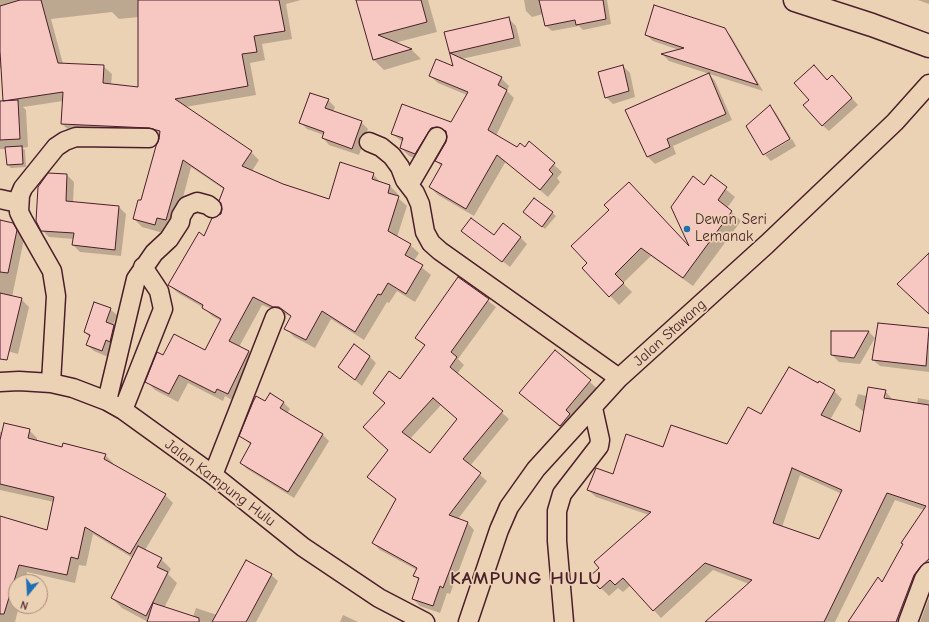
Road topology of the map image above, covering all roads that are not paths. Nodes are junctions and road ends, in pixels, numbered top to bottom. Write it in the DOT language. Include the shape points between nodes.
graph roads {
  1 [pos="795,0"];
  2 [pos="929,46"];
  3 [pos="929,84"];
  4 [pos="437,137"];
  5 [pos="149,138"];
  6 [pos="369,142"];
  7 [pos="409,185"];
  8 [pos="0,199"];
  9 [pos="18,203"];
  10 [pos="212,208"];
  11 [pos="143,267"];
  12 [pos="275,317"];
  13 [pos="619,378"];
  14 [pos="0,382"];
  15 [pos="51,383"];
  16 [pos="107,401"];
  17 [pos="593,408"];
  18 [pos="123,410"];
  19 [pos="213,475"];
  20 [pos="929,572"];
  21 [pos="425,622"];
  22 [pos="468,622"];
  23 [pos="564,622"];
  24 [pos="908,622"];
  1 -- 2 [label="main road"];
  3 -- 13 [label="street, Jalan Stawang" via="895,122 768,244"];
  4 -- 7 [label="street"];
  5 -- 9 [label="street" via="76,137 65,141 56,147 23,188"];
  6 -- 7 [label="street" via="392,156"];
  7 -- 13 [label="street" via="420,204 426,232 440,251"];
  8 -- 9 [label="street"];
  9 -- 15 [label="street" via="23,220 52,271 56,296"];
  10 -- 11 [label="street" via="203,203 192,203 187,206 169,239"];
  11 -- 16 [label="street" via="134,286"];
  11 -- 18 [label="street" via="159,291 163,309"];
  12 -- 19 [label="street"];
  13 -- 17 [label="street, Jalan Stawang"];
  14 -- 15 [label="street, Jalan Kampung Hulu"];
  15 -- 16 [label="street, Jalan Kampung Hulu"];
  16 -- 18 [label="street, Jalan Kampung Hulu"];
  17 -- 22 [label="street, Jalan Stawang" via="536,469 509,507"];
  17 -- 23 [label="street" via="599,446 562,494 556,511"];
  18 -- 19 [label="street, Jalan Kampung Hulu"];
  19 -- 21 [label="street, Jalan Kampung Hulu" via="303,547 379,598"];
  20 -- 24 [label="street"];
}
